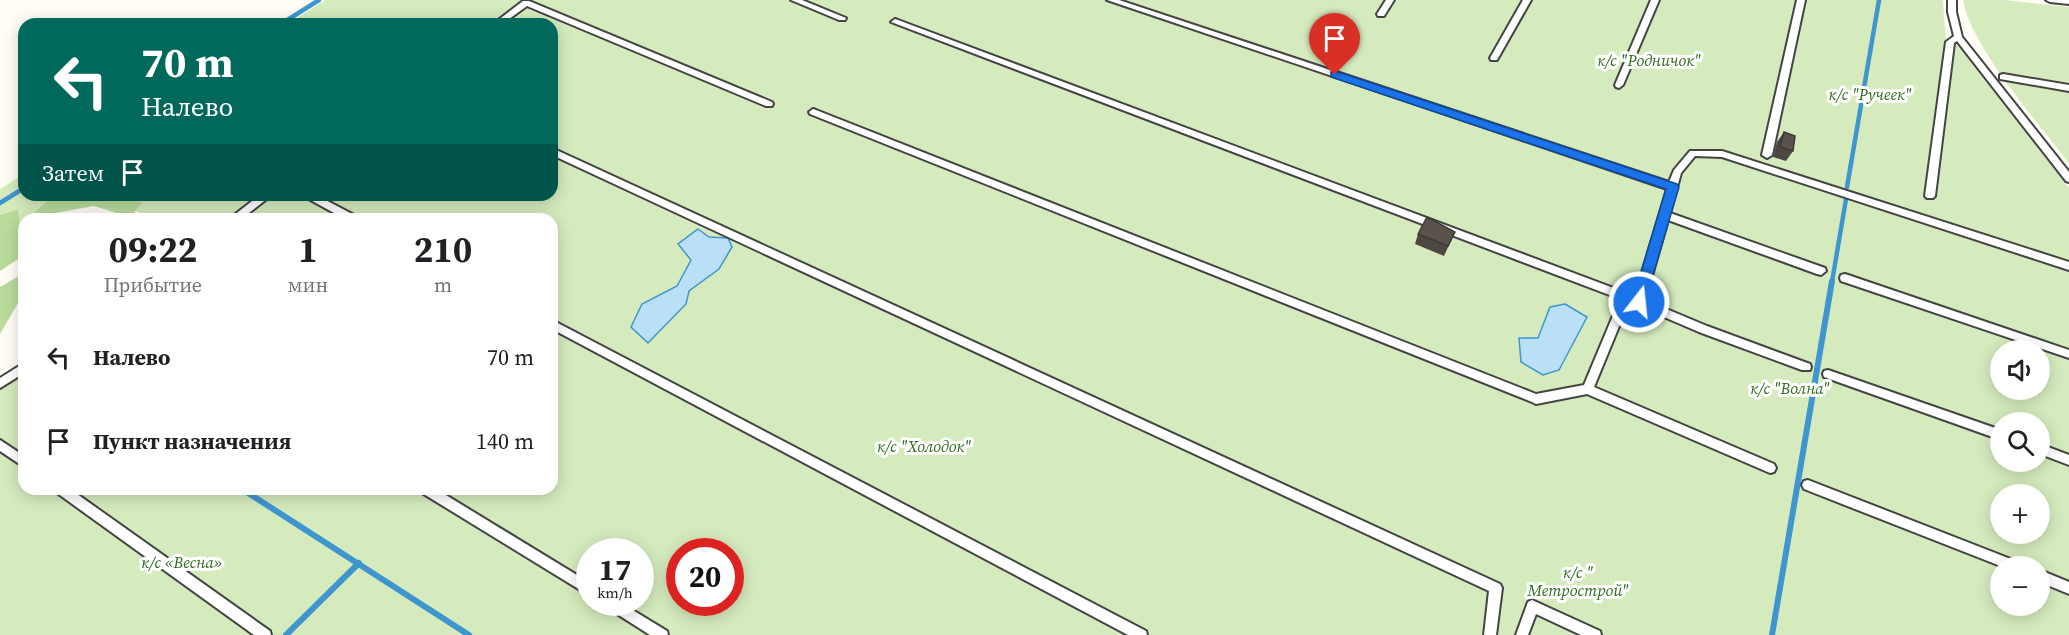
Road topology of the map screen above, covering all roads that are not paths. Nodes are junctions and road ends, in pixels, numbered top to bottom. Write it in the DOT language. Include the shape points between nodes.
graph roads {
  1 [pos="795,0"];
  2 [pos="1110,0"];
  3 [pos="1390,0"];
  4 [pos="1527,0"];
  5 [pos="1654,0"];
  6 [pos="1801,0"];
  7 [pos="1952,0"];
  8 [pos="2050,0"];
  9 [pos="523,1"];
  10 [pos="2069,2"];
  11 [pos="1381,14"];
  12 [pos="504,18"];
  13 [pos="842,18"];
  14 [pos="895,22"];
  15 [pos="1958,37"];
  16 [pos="1494,58"];
  17 [pos="2003,77"];
  18 [pos="1619,85"];
  19 [pos="2069,88"];
  20 [pos="769,104"];
  21 [pos="813,112"];
  22 [pos="558,154"];
  23 [pos="1767,155"];
  24 [pos="2069,179"];
  25 [pos="1673,187"];
  26 [pos="1930,195"];
  27 [pos="259,201"];
  28 [pos="319,201"];
  29 [pos="242,213"];
  30 [pos="342,213"];
  31 [pos="1665,215"];
  32 [pos="2069,266"];
  33 [pos="1821,271"];
  34 [pos="1845,278"];
  35 [pos="1626,297"];
  36 [pos="1639,302"];
  37 [pos="558,327"];
  38 [pos="2069,354"];
  39 [pos="1806,367"];
  40 [pos="18,371"];
  41 [pos="1828,374"];
  42 [pos="0,384"];
  43 [pos="1588,389"];
  44 [pos="1990,431"];
  45 [pos="0,445"];
  46 [pos="2050,453"];
  47 [pos="18,458"];
  48 [pos="2069,460"];
  49 [pos="1770,468"];
  50 [pos="1808,485"];
  51 [pos="70,495"];
  52 [pos="436,495"];
  53 [pos="1990,557"];
  54 [pos="2050,580"];
  55 [pos="576,581"];
  56 [pos="2069,588"];
  57 [pos="631,616"];
  58 [pos="265,635"];
  59 [pos="662,635"];
  60 [pos="1142,635"];
  61 [pos="1490,635"];
  62 [pos="1522,635"];
  63 [pos="1595,635"];
  1 -- 13 [label="lane"];
  2 -- 25 [label="lane"];
  3 -- 11 [label="lane"];
  4 -- 16 [label="lane"];
  5 -- 18 [label="lane"];
  6 -- 23 [label="lane"];
  7 -- 15 [label="lane"];
  8 -- 10 [label="lane"];
  9 -- 12 [label="lane"];
  9 -- 20 [label="lane"];
  14 -- 35 [label="lane"];
  15 -- 24 [label="lane"];
  15 -- 26 [label="lane" via="1950,42"];
  17 -- 19 [label="lane"];
  21 -- 43 [label="lane" via="1536,399"];
  22 -- 61 [label="lane" via="1496,588"];
  25 -- 31 [label="lane"];
  25 -- 32 [label="lane" via="1677,172 1693,153 1722,154"];
  27 -- 29 [label="lane"];
  28 -- 30 [label="lane"];
  31 -- 33 [label="lane"];
  31 -- 36 [label="lane"];
  34 -- 38 [label="lane"];
  35 -- 36 [label="lane"];
  35 -- 43 [label="lane"];
  36 -- 39 [label="lane"];
  37 -- 60 [label="lane"];
  40 -- 42 [label="lane"];
  41 -- 44 [label="lane"];
  43 -- 49 [label="lane"];
  45 -- 47 [label="lane"];
  46 -- 48 [label="lane"];
  50 -- 53 [label="lane"];
  51 -- 58 [label="lane"];
  52 -- 55 [label="lane"];
  54 -- 56 [label="lane"];
  57 -- 59 [label="lane"];
  62 -- 63 [label="lane" via="1532,606"];
}
